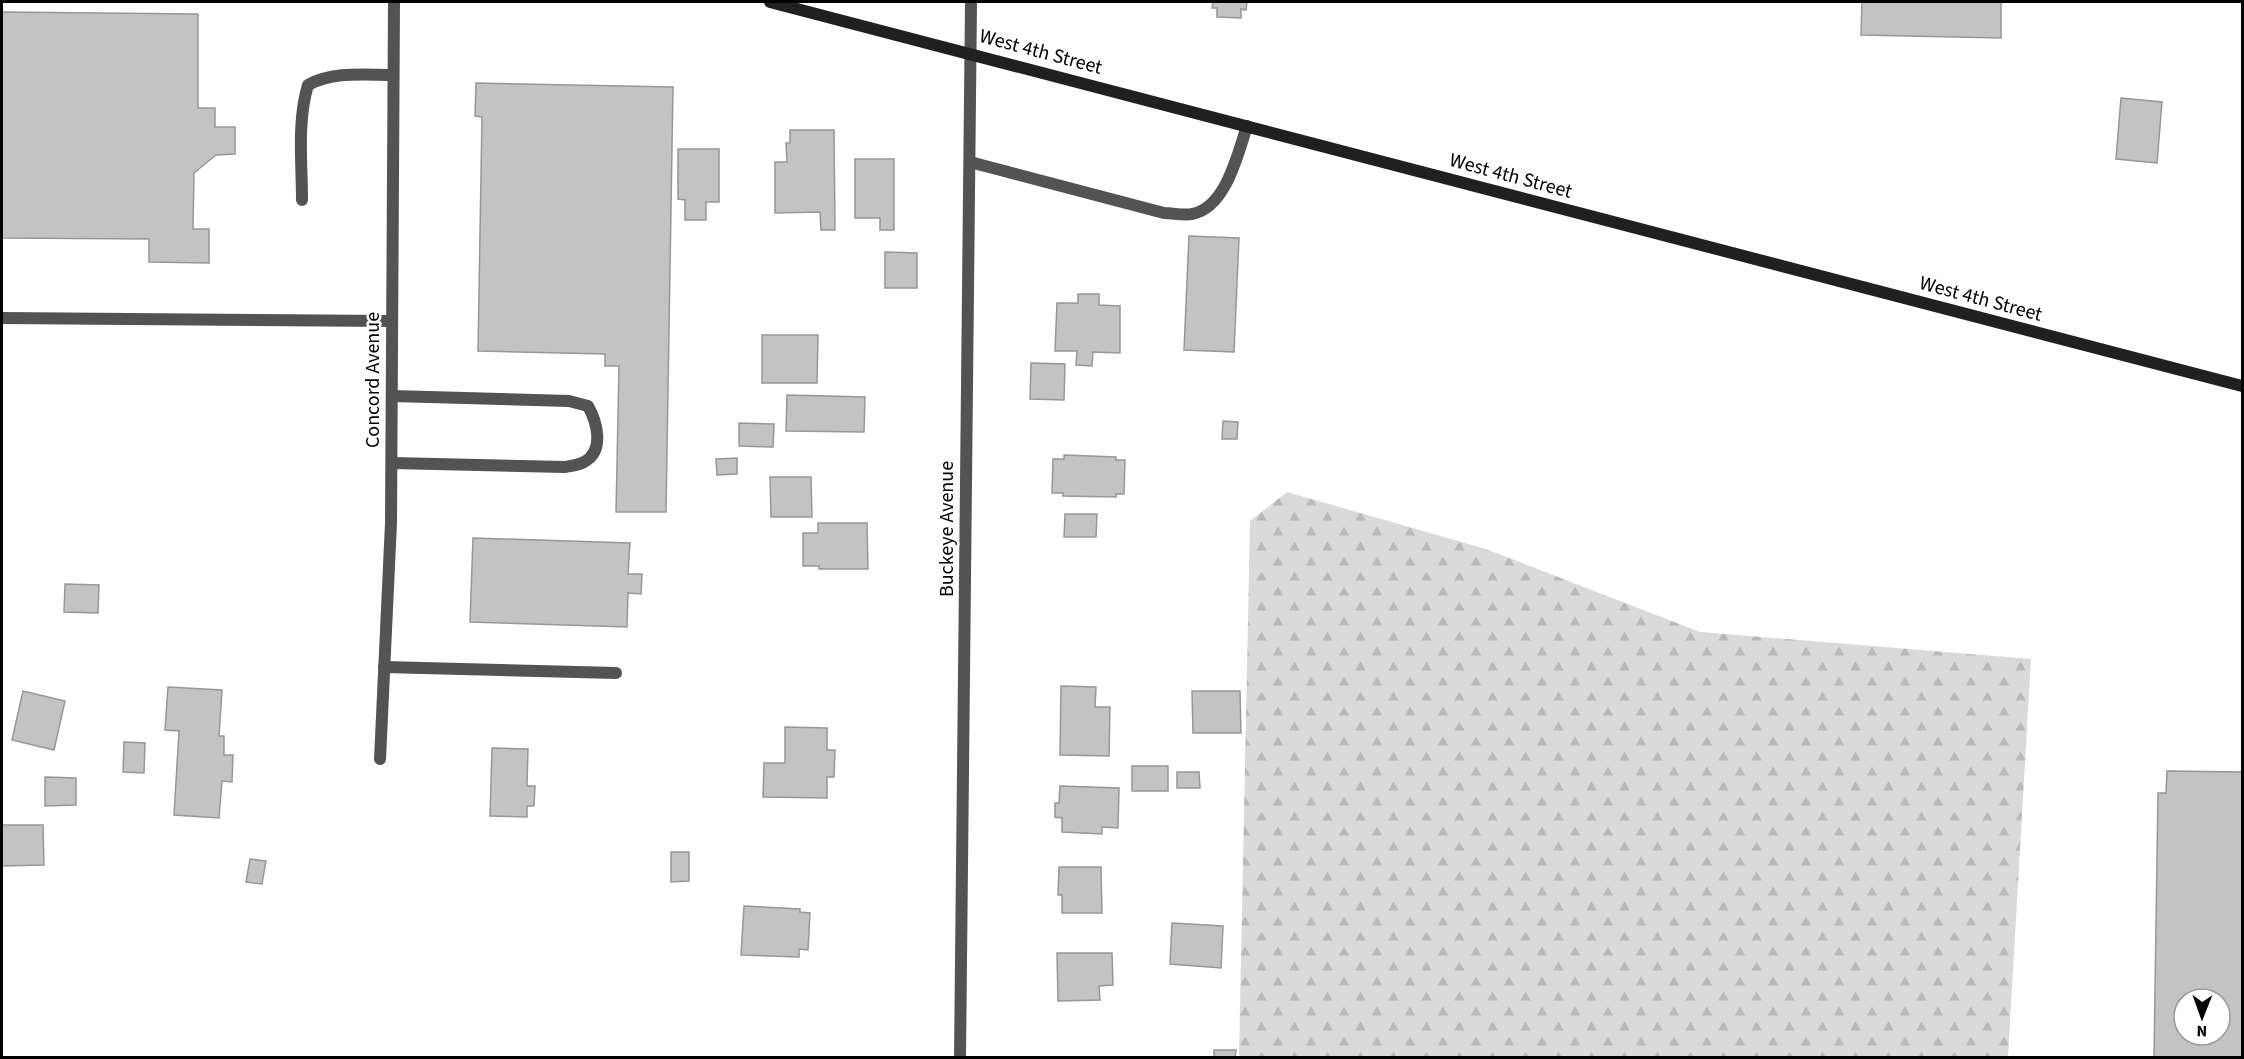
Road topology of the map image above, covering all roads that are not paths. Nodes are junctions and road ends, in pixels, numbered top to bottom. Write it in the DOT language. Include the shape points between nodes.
graph roads {
  1 [pos="394,2"];
  2 [pos="770,2"];
  3 [pos="971,2"];
  4 [pos="969,52"];
  5 [pos="393,75"];
  6 [pos="1246,126"];
  7 [pos="970,162"];
  8 [pos="302,200"];
  9 [pos="2,318"];
  10 [pos="392,321"];
  11 [pos="2242,386"];
  12 [pos="392,396"];
  13 [pos="392,463"];
  14 [pos="384,667"];
  15 [pos="616,673"];
  16 [pos="380,759"];
  17 [pos="960,1058"];
  1 -- 5 [label="street, Concord Avenue"];
  2 -- 4 [label="main road, West 4th Street"];
  3 -- 4 [label="street, Buckeye Avenue"];
  4 -- 6 [label="main road, West 4th Street"];
  4 -- 7 [label="street, Buckeye Avenue"];
  5 -- 8 [label="street" via="339,75 308,85 303,116"];
  5 -- 10 [label="street, Concord Avenue"];
  6 -- 7 [label="street" via="1230,177 1212,205 1193,214 1164,213"];
  6 -- 11 [label="main road, West 4th Street"];
  7 -- 17 [label="street, Buckeye Avenue"];
  9 -- 10 [label="street"];
  10 -- 12 [label="street, Concord Avenue"];
  12 -- 13 [label="street, Concord Avenue"];
  12 -- 13 [label="street" via="568,401 588,406 598,434 594,451 585,462 565,467"];
  13 -- 14 [label="street, Concord Avenue"];
  14 -- 15 [label="street"];
  14 -- 16 [label="street, Concord Avenue"];
}
